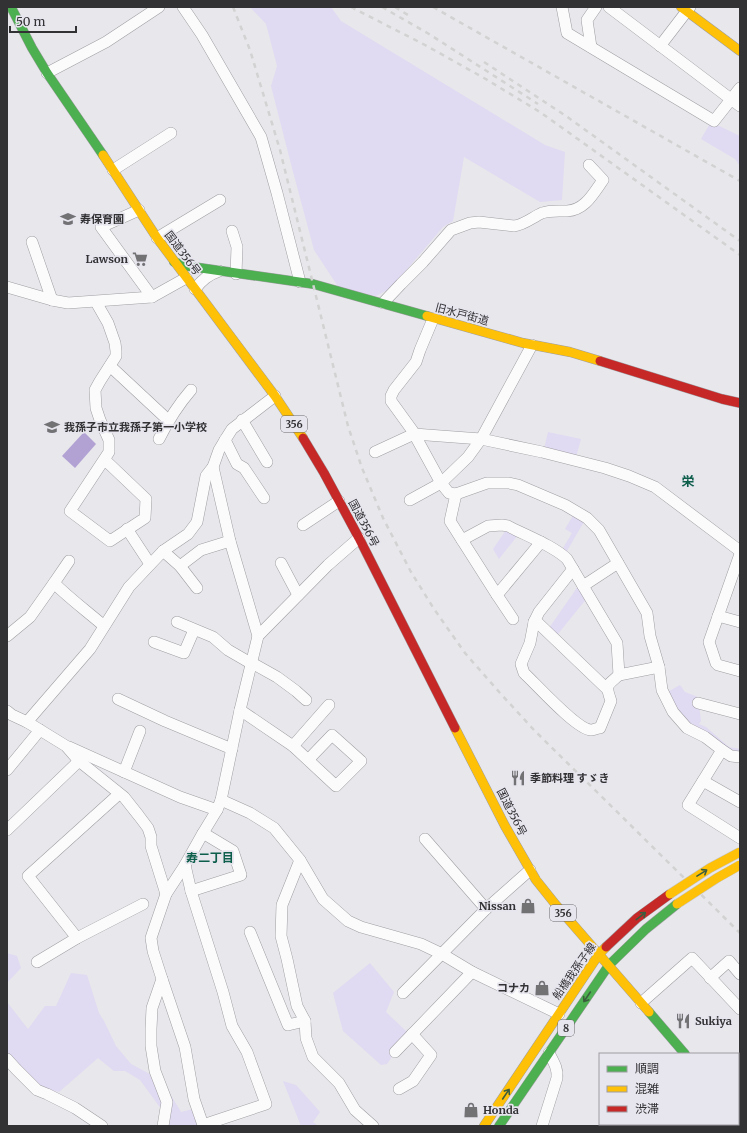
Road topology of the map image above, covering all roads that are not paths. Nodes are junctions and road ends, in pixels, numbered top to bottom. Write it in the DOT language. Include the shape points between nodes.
graph roads {
  1 [pos="9,7"];
  2 [pos="158,7"];
  3 [pos="183,7"];
  4 [pos="562,7"];
  5 [pos="596,7"];
  6 [pos="609,7"];
  7 [pos="686,8"];
  8 [pos="660,46"];
  9 [pos="591,47"];
  10 [pos="740,51"];
  11 [pos="47,73"];
  12 [pos="740,88"];
  13 [pos="736,103"];
  14 [pos="171,133"];
  15 [pos="589,165"];
  16 [pos="113,170"];
  17 [pos="220,200"];
  18 [pos="139,210"];
  19 [pos="232,231"];
  20 [pos="157,238"];
  21 [pos="32,242"];
  22 [pos="174,262"];
  23 [pos="219,271"];
  24 [pos="236,274"];
  25 [pos="186,278"];
  26 [pos="300,282"];
  27 [pos="7,287"];
  28 [pos="195,288"];
  29 [pos="152,298"];
  30 [pos="52,300"];
  31 [pos="96,302"];
  32 [pos="383,303"];
  33 [pos="433,319"];
  34 [pos="532,345"];
  35 [pos="110,366"];
  36 [pos="191,390"];
  37 [pos="275,396"];
  38 [pos="740,403"];
  39 [pos="168,420"];
  40 [pos="242,420"];
  41 [pos="414,434"];
  42 [pos="159,438"];
  43 [pos="481,439"];
  44 [pos="224,440"];
  45 [pos="375,452"];
  46 [pos="105,460"];
  47 [pos="267,462"];
  48 [pos="213,467"];
  49 [pos="441,483"];
  50 [pos="456,494"];
  51 [pos="264,498"];
  52 [pos="410,500"];
  53 [pos="339,501"];
  54 [pos="303,525"];
  55 [pos="128,529"];
  56 [pos="359,538"];
  57 [pos="462,540"];
  58 [pos="230,541"];
  59 [pos="541,542"];
  60 [pos="163,551"];
  61 [pos="740,552"];
  62 [pos="69,561"];
  63 [pos="281,562"];
  64 [pos="618,563"];
  65 [pos="150,564"];
  66 [pos="180,566"];
  67 [pos="573,569"];
  68 [pos="736,579"];
  69 [pos="54,583"];
  70 [pos="583,586"];
  71 [pos="197,588"];
  72 [pos="298,595"];
  73 [pos="498,595"];
  74 [pos="718,616"];
  75 [pos="513,619"];
  76 [pos="177,622"];
  77 [pos="534,622"];
  78 [pos="740,622"];
  79 [pos="104,626"];
  80 [pos="194,630"];
  81 [pos="7,636"];
  82 [pos="258,636"];
  83 [pos="154,642"];
  84 [pos="252,663"];
  85 [pos="659,667"];
  86 [pos="740,671"];
  87 [pos="620,675"];
  88 [pos="607,689"];
  89 [pos="118,700"];
  90 [pos="306,700"];
  91 [pos="698,703"];
  92 [pos="329,705"];
  93 [pos="240,710"];
  94 [pos="740,714"];
  95 [pos="9,716"];
  96 [pos="27,722"];
  97 [pos="40,730"];
  98 [pos="140,731"];
  99 [pos="66,746"];
  100 [pos="293,746"];
  101 [pos="232,749"];
  102 [pos="722,750"];
  103 [pos="740,757"];
  104 [pos="308,760"];
  105 [pos="79,761"];
  106 [pos="7,770"];
  107 [pos="124,772"];
  108 [pos="703,781"];
  109 [pos="119,794"];
  110 [pos="740,802"];
  111 [pos="219,805"];
  112 [pos="7,830"];
  113 [pos="203,832"];
  114 [pos="740,838"];
  115 [pos="425,839"];
  116 [pos="740,852"];
  117 [pos="300,860"];
  118 [pos="185,865"];
  119 [pos="740,865"];
  120 [pos="530,870"];
  121 [pos="191,891"];
  122 [pos="166,894"];
  123 [pos="143,904"];
  124 [pos="486,909"];
  125 [pos="250,932"];
  126 [pos="77,938"];
  127 [pos="442,954"];
  128 [pos="599,954"];
  129 [pos="37,962"];
  130 [pos="609,965"];
  131 [pos="472,972"];
  132 [pos="740,974"];
  133 [pos="710,978"];
  134 [pos="162,979"];
  135 [pos="403,993"];
  136 [pos="641,1003"];
  137 [pos="740,1009"];
  138 [pos="559,1014"];
  139 [pos="305,1021"];
  140 [pos="412,1034"];
  141 [pos="395,1052"];
  142 [pos="549,1053"];
  143 [pos="684,1053"];
  144 [pos="7,1059"];
  145 [pos="11,1072"];
  146 [pos="398,1089"];
  147 [pos="102,1126"];
  148 [pos="163,1126"];
  149 [pos="373,1126"];
  150 [pos="484,1126"];
  151 [pos="500,1126"];
  152 [pos="542,1126"];
  1 -- 11 [label="main road, 国道356号 / 356"];
  2 -- 11 [label="street" via="106,42"];
  3 -- 26 [label="street" via="261,137"];
  4 -- 9 [label="street" via="567,33"];
  5 -- 9 [label="street" via="587,20"];
  6 -- 8 [label="street"];
  7 -- 8 [label="street"];
  7 -- 10 [label="main road"];
  8 -- 13 [label="street"];
  9 -- 13 [label="street" via="714,120"];
  11 -- 16 [label="main road, 国道356号 / 356"];
  12 -- 13 [label="street"];
  14 -- 16 [label="street"];
  15 -- 32 [label="street" via="603,180 583,206 578,209 542,213 519,226 479,222 451,230"];
  16 -- 18 [label="main road, 国道356号 / 356"];
  17 -- 20 [label="street"];
  18 -- 20 [label="main road, 国道356号 / 356"];
  18 -- 29 [label="street" via="101,227"];
  19 -- 24 [label="street" via="237,247"];
  20 -- 22 [label="main road, 国道356号 / 356"];
  21 -- 30 [label="street"];
  22 -- 23 [label="main road, 旧水戸街道"];
  22 -- 25 [label="main road, 国道356号 / 356"];
  23 -- 24 [label="main road, 旧水戸街道"];
  23 -- 28 [label="street" via="210,274"];
  24 -- 26 [label="main road, 旧水戸街道"];
  25 -- 28 [label="main road, 国道356号 / 356"];
  25 -- 29 [label="street"];
  26 -- 32 [label="main road, 旧水戸街道"];
  27 -- 30 [label="street"];
  28 -- 37 [label="main road, 国道356号 / 356"];
  29 -- 31 [label="street"];
  30 -- 31 [label="street" via="68,303"];
  31 -- 35 [label="street" via="108,323 115,343 116,356"];
  32 -- 33 [label="main road, 旧水戸街道"];
  33 -- 34 [label="main road, 旧水戸街道"];
  33 -- 41 [label="street" via="416,362 391,396 391,401"];
  34 -- 38 [label="main road, 旧水戸街道" via="570,352"];
  34 -- 43 [label="street"];
  35 -- 39 [label="street"];
  35 -- 46 [label="street" via="95,390 96,408 109,440 109,452"];
  36 -- 39 [label="street"];
  37 -- 40 [label="street"];
  37 -- 53 [label="main road, 国道356号 / 356" via="306,442"];
  39 -- 42 [label="street"];
  40 -- 44 [label="street"];
  40 -- 47 [label="street"];
  41 -- 43 [label="street"];
  41 -- 45 [label="street"];
  41 -- 49 [label="street"];
  43 -- 49 [label="street" via="468,457"];
  43 -- 61 [label="street" via="605,468 655,487"];
  44 -- 48 [label="street"];
  44 -- 51 [label="street" via="238,464 244,468"];
  46 -- 55 [label="street" via="146,499 145,518"];
  46 -- 55 [label="street" via="70,511 110,541"];
  48 -- 58 [label="street"];
  48 -- 60 [label="street" via="206,476 197,522 188,534"];
  49 -- 50 [label="street" via="449,493"];
  49 -- 52 [label="street"];
  50 -- 57 [label="street" via="450,522"];
  50 -- 64 [label="street" via="487,483 509,483 558,502 587,518 599,530"];
  53 -- 54 [label="street"];
  53 -- 56 [label="main road, 国道356号 / 356"];
  55 -- 65 [label="street"];
  56 -- 72 [label="street"];
  56 -- 120 [label="main road, 国道356号 / 356" via="505,826"];
  57 -- 59 [label="street" via="488,526 502,525"];
  57 -- 73 [label="street"];
  58 -- 66 [label="street" via="201,550"];
  58 -- 82 [label="street"];
  59 -- 67 [label="street" via="564,556"];
  59 -- 73 [label="street"];
  60 -- 65 [label="street"];
  60 -- 66 [label="street"];
  61 -- 68 [label="street"];
  62 -- 69 [label="street"];
  63 -- 72 [label="street"];
  64 -- 70 [label="street"];
  64 -- 85 [label="street" via="647,614"];
  65 -- 79 [label="street" via="129,587"];
  66 -- 71 [label="street"];
  67 -- 70 [label="street"];
  67 -- 77 [label="street"];
  68 -- 74 [label="street"];
  69 -- 79 [label="street"];
  69 -- 81 [label="street" via="30,618"];
  70 -- 87 [label="street" via="617,643"];
  72 -- 82 [label="street"];
  73 -- 75 [label="street"];
  74 -- 78 [label="street"];
  74 -- 86 [label="street" via="709,642 716,663"];
  76 -- 80 [label="street"];
  77 -- 88 [label="street"];
  77 -- 88 [label="street" via="530,643 521,664 524,673 570,718 590,730 600,728 611,701"];
  79 -- 96 [label="street" via="90,648"];
  80 -- 83 [label="street" via="184,653"];
  80 -- 84 [label="street" via="213,637 228,650"];
  82 -- 84 [label="street"];
  84 -- 90 [label="street" via="277,677"];
  84 -- 93 [label="street"];
  85 -- 87 [label="street"];
  85 -- 102 [label="street" via="662,690 673,712 687,728"];
  87 -- 88 [label="street"];
  89 -- 101 [label="street"];
  91 -- 94 [label="street"];
  92 -- 100 [label="street"];
  93 -- 100 [label="street"];
  93 -- 101 [label="street"];
  95 -- 96 [label="street"];
  96 -- 97 [label="street"];
  97 -- 99 [label="street"];
  97 -- 106 [label="street"];
  98 -- 107 [label="street"];
  99 -- 105 [label="street"];
  99 -- 107 [label="street"];
  100 -- 104 [label="street"];
  101 -- 111 [label="street"];
  102 -- 103 [label="street" via="731,756"];
  102 -- 108 [label="street"];
  104 -- 104 [label="street" via="336,786 361,761 332,735"];
  105 -- 109 [label="street"];
  105 -- 112 [label="street"];
  107 -- 111 [label="street" via="180,797"];
  108 -- 110 [label="street"];
  108 -- 114 [label="street" via="688,805"];
  109 -- 122 [label="street" via="148,828"];
  109 -- 126 [label="street" via="28,876"];
  111 -- 113 [label="street"];
  111 -- 117 [label="street" via="250,813 274,828"];
  113 -- 118 [label="street"];
  113 -- 121 [label="street" via="233,851 242,875"];
  115 -- 124 [label="street"];
  128 -- 116 [label="main road, 船橋我孫子線 / 8, one-way, bridge" via="638,918 670,894"];
  117 -- 127 [label="street" via="323,899 348,921 420,944"];
  117 -- 139 [label="street" via="282,905 281,936 297,1006"];
  118 -- 121 [label="street"];
  118 -- 122 [label="street"];
  119 -- 130 [label="main road, 8, bridge" via="677,904 646,929"];
  120 -- 124 [label="street"];
  120 -- 128 [label="main road, 国道356号 / 356" via="556,905"];
  121 -- 134 [label="street" via="232,1026 247,1052 266,1104 203,1124 194,1099 185,1047"];
  122 -- 134 [label="street" via="151,938"];
  123 -- 126 [label="street"];
  124 -- 127 [label="street"];
  125 -- 139 [label="street" via="288,1024"];
  126 -- 129 [label="street"];
  127 -- 131 [label="street"];
  127 -- 135 [label="street"];
  128 -- 130 [label="main road, 国道356号 / 356"];
  128 -- 138 [label="main road, 船橋我孫子線 / 8"];
  130 -- 136 [label="main road, 国道356号 / 356"];
  130 -- 142 [label="main road, 8, one-way"];
  131 -- 138 [label="street"];
  131 -- 140 [label="street"];
  132 -- 133 [label="street" via="729,961"];
  133 -- 136 [label="street" via="692,958"];
  133 -- 137 [label="street"];
  134 -- 148 [label="street" via="152,1008 151,1046 155,1071 167,1102"];
  136 -- 143 [label="main road, 国道356号 / 356"];
  150 -- 138 [label="main road, 船橋我孫子線 / 8, one-way"];
  139 -- 149 [label="street" via="306,1038 313,1057 339,1083 355,1110"];
  140 -- 141 [label="street"];
  140 -- 146 [label="street" via="431,1055 413,1081"];
  142 -- 151 [label="main road, 8"];
  142 -- 152 [label="street" via="558,1073"];
  144 -- 145 [label="street"];
  145 -- 147 [label="street" via="37,1090 75,1108"];
}
